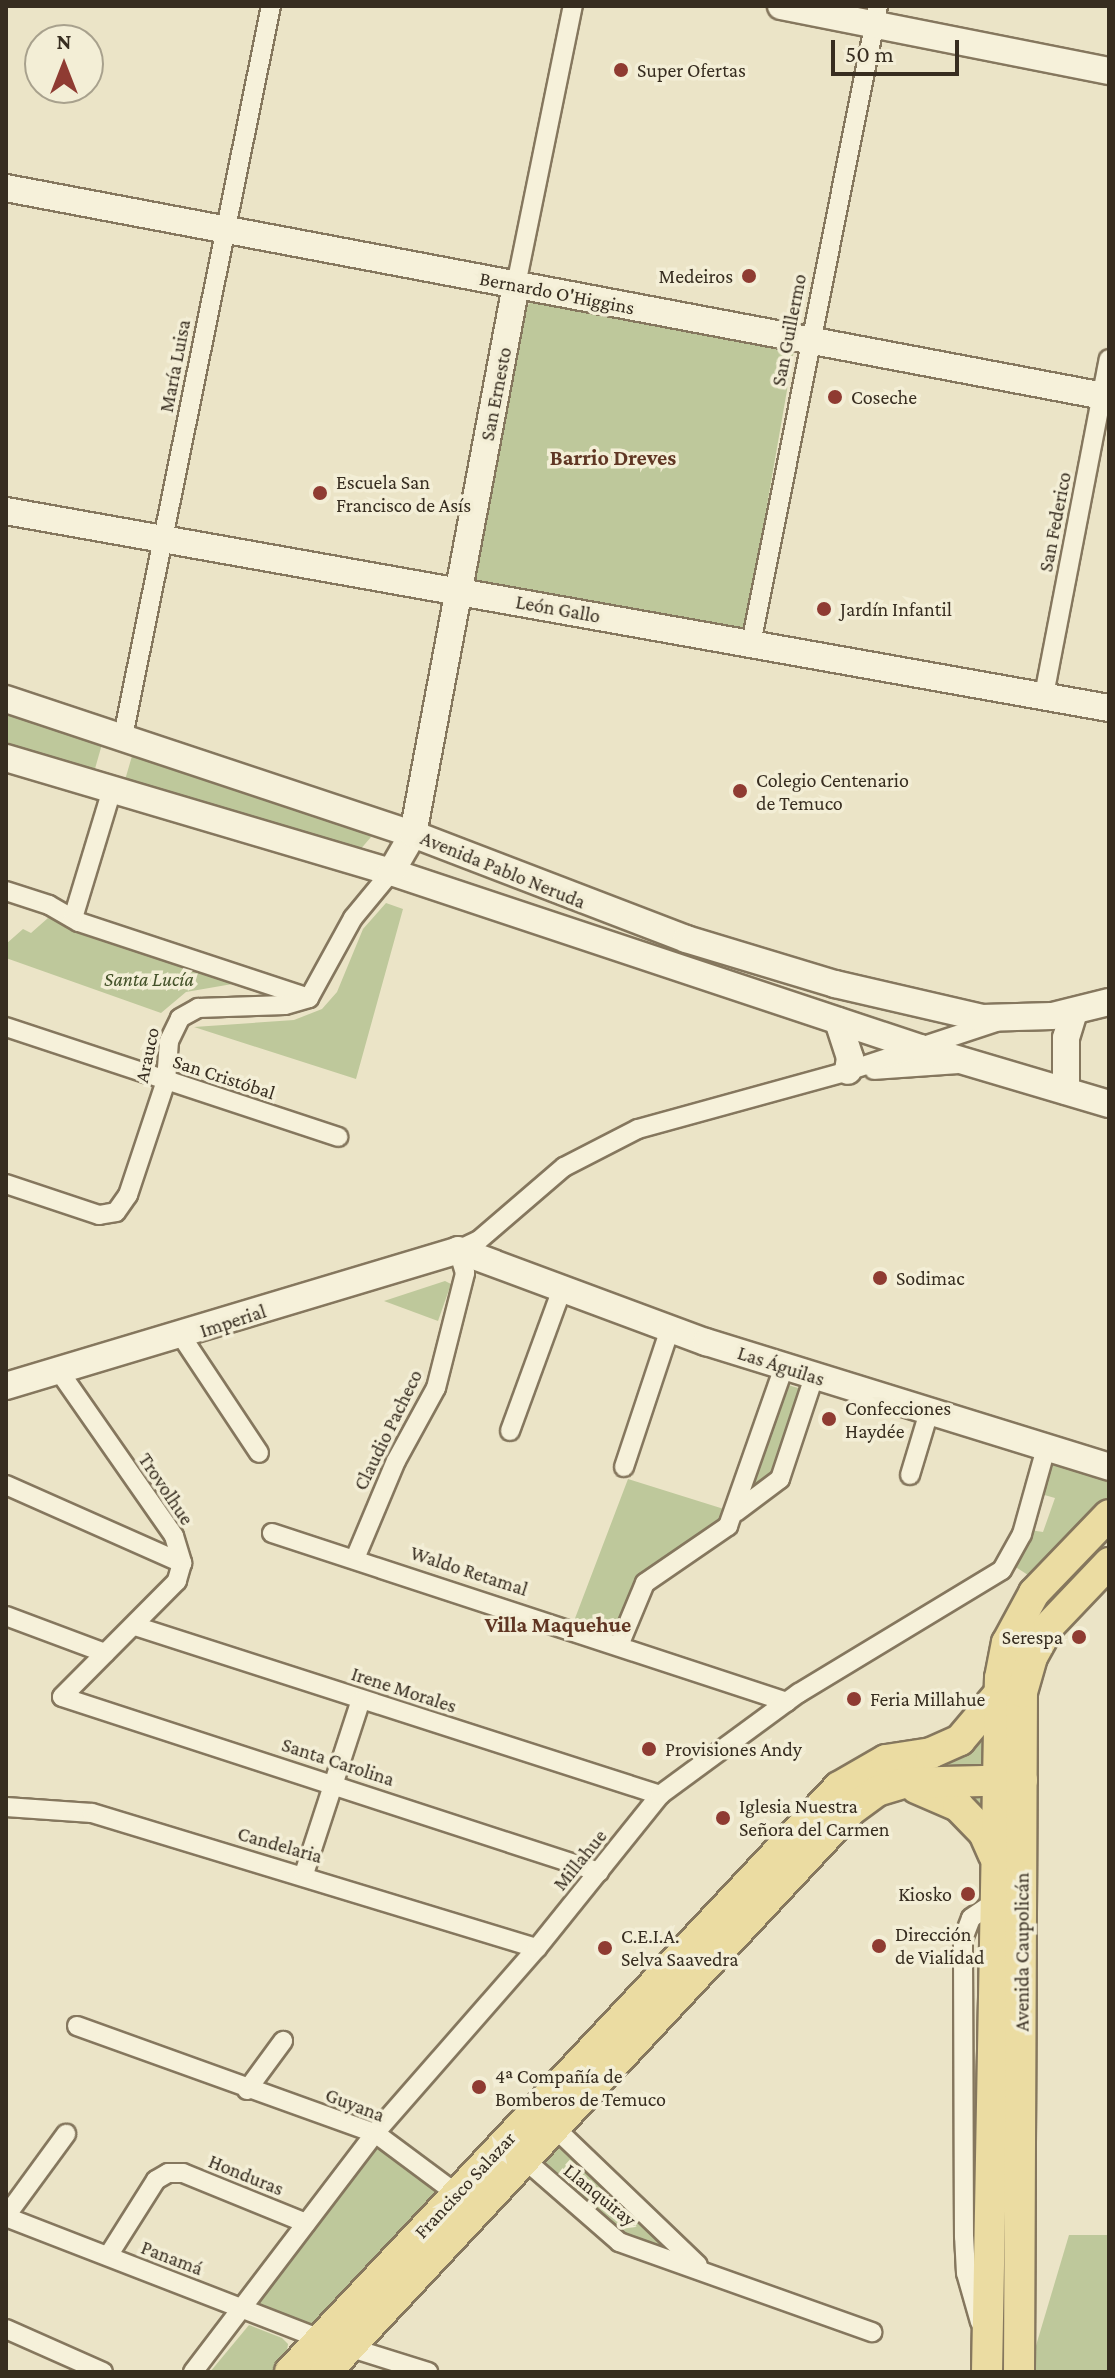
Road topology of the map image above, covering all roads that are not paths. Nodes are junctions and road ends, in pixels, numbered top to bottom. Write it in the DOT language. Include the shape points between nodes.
graph roads {
  1 [pos="271,6"];
  2 [pos="573,6"];
  3 [pos="781,6"];
  4 [pos="876,15"];
  5 [pos="1109,71"];
  6 [pos="6,188"];
  7 [pos="225,230"];
  8 [pos="516,285"];
  9 [pos="809,341"];
  10 [pos="1109,359"];
  11 [pos="1106,396"];
  12 [pos="6,511"];
  13 [pos="163,541"];
  14 [pos="459,592"];
  15 [pos="751,644"];
  16 [pos="1044,695"];
  17 [pos="6,699"];
  18 [pos="1109,708"];
  19 [pos="123,736"];
  20 [pos="6,758"];
  21 [pos="112,790"];
  22 [pos="413,834"];
  23 [pos="391,872"];
  24 [pos="6,891"];
  25 [pos="73,918"];
  26 [pos="309,998"];
  27 [pos="1109,1002"];
  28 [pos="1074,1011"];
  29 [pos="1006,1019"];
  30 [pos="838,1021"];
  31 [pos="6,1027"];
  32 [pos="920,1048"];
  33 [pos="973,1064"];
  34 [pos="848,1071"];
  35 [pos="166,1081"];
  36 [pos="1066,1091"];
  37 [pos="1109,1104"];
  38 [pos="338,1137"];
  39 [pos="6,1184"];
  40 [pos="472,1255"];
  41 [pos="561,1292"];
  42 [pos="670,1329"];
  43 [pos="182,1337"];
  44 [pos="784,1367"];
  45 [pos="59,1371"];
  46 [pos="814,1377"];
  47 [pos="6,1386"];
  48 [pos="929,1412"];
  49 [pos="510,1431"];
  50 [pos="1046,1448"];
  51 [pos="259,1453"];
  52 [pos="624,1467"];
  53 [pos="1109,1467"];
  54 [pos="910,1475"];
  55 [pos="6,1485"];
  56 [pos="736,1512"];
  57 [pos="1109,1515"];
  58 [pos="272,1533"];
  59 [pos="356,1556"];
  60 [pos="182,1563"];
  61 [pos="1109,1563"];
  62 [pos="6,1616"];
  63 [pos="135,1626"];
  64 [pos="620,1643"];
  65 [pos="105,1653"];
  66 [pos="997,1696"];
  67 [pos="361,1700"];
  68 [pos="787,1702"];
  69 [pos="1008,1780"];
  70 [pos="333,1783"];
  71 [pos="903,1783"];
  72 [pos="660,1795"];
  73 [pos="6,1807"];
  74 [pos="996,1858"];
  75 [pos="599,1872"];
  76 [pos="304,1874"];
  77 [pos="995,1902"];
  78 [pos="537,1948"];
  79 [pos="77,2026"];
  80 [pos="283,2041"];
  81 [pos="247,2090"];
  82 [pos="555,2128"];
  83 [pos="375,2133"];
  84 [pos="66,2134"];
  85 [pos="524,2159"];
  86 [pos="466,2201"];
  87 [pos="989,2205"];
  88 [pos="6,2216"];
  89 [pos="306,2223"];
  90 [pos="1022,2247"];
  91 [pos="108,2256"];
  92 [pos="700,2267"];
  93 [pos="241,2308"];
  94 [pos="6,2329"];
  95 [pos="872,2332"];
  96 [pos="987,2340"];
  97 [pos="336,2343"];
  98 [pos="103,2372"];
  99 [pos="193,2372"];
  100 [pos="290,2372"];
  101 [pos="326,2372"];
  102 [pos="428,2372"];
  103 [pos="987,2372"];
  104 [pos="1019,2372"];
  1 -- 7 [label="street, María Luisa"];
  2 -- 8 [label="street, San Ernesto"];
  3 -- 4 [label="street"];
  4 -- 5 [label="street"];
  4 -- 9 [label="street, San Guillermo"];
  6 -- 7 [label="street, Bernardo O'Higgins"];
  7 -- 8 [label="street, Bernardo O'Higgins"];
  7 -- 13 [label="street, María Luisa"];
  8 -- 9 [label="street, Bernardo O'Higgins"];
  8 -- 14 [label="street, San Ernesto"];
  9 -- 11 [label="street, Bernardo O'Higgins"];
  9 -- 15 [label="street, San Guillermo"];
  10 -- 11 [label="street, San Federico"];
  11 -- 16 [label="street, San Federico"];
  12 -- 13 [label="street, León Gallo"];
  13 -- 14 [label="street, León Gallo"];
  13 -- 19 [label="street, María Luisa"];
  14 -- 15 [label="street, León Gallo"];
  14 -- 22 [label="street, San Ernesto"];
  15 -- 16 [label="street, León Gallo"];
  16 -- 18 [label="street, León Gallo"];
  17 -- 19 [label="street, Avenida Pablo Neruda"];
  19 -- 22 [label="street, Avenida Pablo Neruda"];
  20 -- 21 [label="street, Avenida Pablo Neruda"];
  21 -- 23 [label="street, Avenida Pablo Neruda"];
  21 -- 25 [label="street"];
  22 -- 23 [label="street, San Ernesto"];
  22 -- 29 [label="street, Avenida Pablo Neruda" via="548,890 745,958 933,1011"];
  23 -- 26 [label="street" via="353,918"];
  23 -- 30 [label="street, Avenida Pablo Neruda"];
  24 -- 25 [label="street"];
  25 -- 26 [label="street"];
  26 -- 35 [label="street, Arauco" via="285,1005 188,1011 169,1041"];
  27 -- 28 [label="street, Avenida Pablo Neruda"];
  28 -- 29 [label="street, Avenida Pablo Neruda"];
  28 -- 36 [label="street" via="1066,1038"];
  29 -- 32 [label="street"];
  30 -- 32 [label="street, Avenida Pablo Neruda"];
  30 -- 34 [label="street" via="850,1058"];
  31 -- 35 [label="street, San Cristóbal"];
  32 -- 33 [label="street, Avenida Pablo Neruda"];
  32 -- 34 [label="street"];
  33 -- 34 [label="street"];
  33 -- 36 [label="street, Avenida Pablo Neruda"];
  34 -- 40 [label="street" via="613,1140 541,1184"];
  35 -- 38 [label="street, San Cristóbal"];
  35 -- 39 [label="street, Arauco" via="128,1195 116,1212 99,1215"];
  36 -- 37 [label="street, Avenida Pablo Neruda"];
  40 -- 41 [label="street, Las Águilas"];
  40 -- 43 [label="street, Imperial"];
  40 -- 59 [label="street, Claudio Pacheco" via="436,1388 396,1461"];
  41 -- 42 [label="street, Las Águilas"];
  41 -- 49 [label="street"];
  42 -- 44 [label="street, Las Águilas"];
  42 -- 52 [label="street"];
  43 -- 45 [label="street, Imperial"];
  43 -- 51 [label="street"];
  44 -- 46 [label="street, Las Águilas"];
  44 -- 56 [label="street"];
  45 -- 47 [label="street, Imperial"];
  45 -- 60 [label="street, Trovolhue" via="174,1536"];
  46 -- 48 [label="street, Las Águilas"];
  46 -- 56 [label="street" via="780,1479"];
  48 -- 50 [label="street, Las Águilas"];
  48 -- 54 [label="street"];
  50 -- 53 [label="street, Las Águilas"];
  50 -- 68 [label="street, Millahue" via="1017,1547 993,1579"];
  55 -- 60 [label="street"];
  56 -- 64 [label="street" via="711,1542 645,1583"];
  57 -- 66 [label="main road, Avenida Caupolicán" via="1024,1609 1007,1643"];
  58 -- 59 [label="street, Waldo Retamal"];
  59 -- 64 [label="street, Waldo Retamal"];
  60 -- 63 [label="street" via="177,1581"];
  61 -- 69 [label="main road, Avenida Caupolicán" via="1060,1612 1032,1657"];
  62 -- 65 [label="street"];
  63 -- 65 [label="street"];
  63 -- 67 [label="street, Irene Morales"];
  64 -- 68 [label="street, Waldo Retamal"];
  65 -- 70 [label="street, Santa Carolina" via="62,1697"];
  66 -- 69 [label="main road, Avenida Caupolicán"];
  66 -- 86 [label="main road, Francisco Salazar" via="960,1740 931,1753 886,1760 839,1787"];
  67 -- 70 [label="street"];
  67 -- 72 [label="street, Irene Morales"];
  68 -- 72 [label="street, Millahue"];
  69 -- 71 [label="main road, Francisco Salazar"];
  69 -- 74 [label="main road, Avenida Caupolicán"];
  69 -- 90 [label="main road, Avenida Caupolicán"];
  70 -- 75 [label="street, Santa Carolina"];
  70 -- 76 [label="street"];
  71 -- 74 [label="main road" via="958,1806 984,1833"];
  71 -- 82 [label="main road, Francisco Salazar" via="877,1791 851,1810"];
  72 -- 75 [label="street, Millahue"];
  73 -- 76 [label="street, Candelaria" via="92,1813"];
  74 -- 77 [label="main road, Avenida Caupolicán"];
  75 -- 78 [label="street, Millahue"];
  76 -- 78 [label="street, Candelaria"];
  77 -- 87 [label="main road, Avenida Caupolicán"];
  77 -- 96 [label="street, Avenida Caupolicán" via="971,1918 963,1939 965,2258"];
  78 -- 83 [label="street, Millahue"];
  79 -- 81 [label="street, Guyana"];
  80 -- 81 [label="street"];
  81 -- 83 [label="street, Guyana"];
  82 -- 85 [label="main road, Francisco Salazar"];
  82 -- 92 [label="street, Llanquiray"];
  83 -- 86 [label="street, Guyana"];
  83 -- 89 [label="street, Millahue"];
  84 -- 88 [label="street"];
  85 -- 86 [label="main road, Francisco Salazar"];
  85 -- 92 [label="street, Llanquiray" via="619,2242"];
  86 -- 97 [label="main road, Francisco Salazar"];
  87 -- 90 [label="main road" via="998,2226"];
  87 -- 96 [label="main road, Avenida Caupolicán"];
  88 -- 91 [label="street, Panamá"];
  89 -- 91 [label="street, Honduras" via="183,2173 168,2173 156,2180"];
  89 -- 93 [label="street, Millahue"];
  90 -- 104 [label="main road, Avenida Caupolicán"];
  91 -- 93 [label="street, Panamá"];
  92 -- 95 [label="street, Llanquiray"];
  93 -- 97 [label="street, Panamá"];
  93 -- 99 [label="street, Millahue"];
  94 -- 98 [label="street"];
  96 -- 103 [label="main road, Avenida Caupolicán"];
  97 -- 100 [label="main road, Francisco Salazar"];
  97 -- 101 [label="main road, Francisco Salazar"];
  97 -- 102 [label="street, Panamá"];
}
